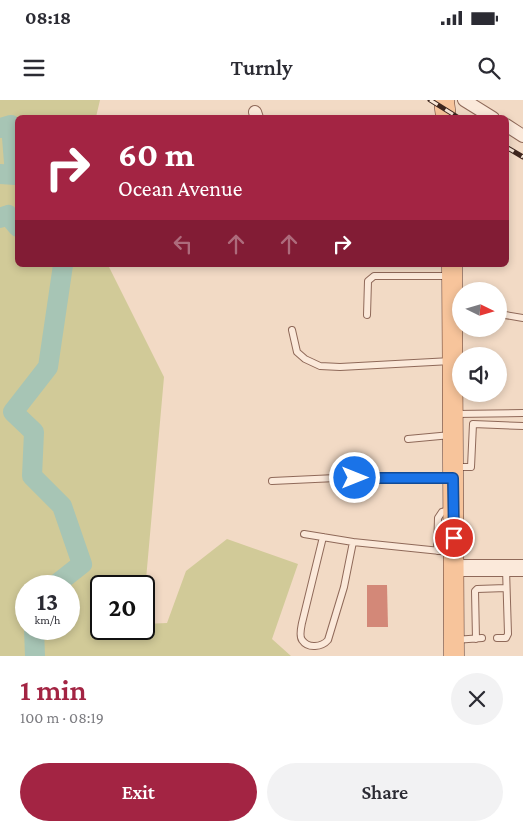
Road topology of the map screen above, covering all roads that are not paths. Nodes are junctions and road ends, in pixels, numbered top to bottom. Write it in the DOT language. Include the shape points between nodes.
graph roads {
  1 [pos="464,100"];
  2 [pos="488,115"];
  3 [pos="509,128"];
  4 [pos="523,136"];
  5 [pos="452,270"];
  6 [pos="367,315"];
  7 [pos="508,316"];
  8 [pos="523,318"];
  9 [pos="292,330"];
  10 [pos="452,361"];
  11 [pos="452,402"];
  12 [pos="523,413"];
  13 [pos="452,414"];
  14 [pos="523,426"];
  15 [pos="452,435"];
  16 [pos="408,439"];
  17 [pos="453,473"];
  18 [pos="272,481"];
  19 [pos="304,534"];
  20 [pos="323,537"];
  21 [pos="352,542"];
  22 [pos="448,557"];
  23 [pos="506,568"];
  24 [pos="523,568"];
  25 [pos="506,588"];
  26 [pos="497,638"];
  27 [pos="454,648"];
  1 -- 2 [label="street"];
  3 -- 4 [label="street"];
  5 -- 6 [label="lane" via="374,276 368,281"];
  7 -- 8 [label="lane"];
  9 -- 10 [label="lane" via="296,352 320,366"];
  11 -- 13 [label="main road"];
  12 -- 13 [label="lane"];
  13 -- 15 [label="main road"];
  14 -- 17 [label="lane" via="473,424 471,467"];
  15 -- 16 [label="lane"];
  15 -- 17 [label="main road"];
  17 -- 18 [label="lane"];
  17 -- 22 [label="main road"];
  19 -- 20 [label="lane"];
  20 -- 21 [label="lane"];
  20 -- 21 [label="lane" via="301,636 302,641 318,647 328,640 344,587"];
  21 -- 22 [label="lane"];
  22 -- 23 [label="street"];
  22 -- 27 [label="main road"];
  23 -- 24 [label="street"];
  23 -- 25 [label="lane"];
  25 -- 26 [label="lane" via="508,634 506,638"];
  25 -- 27 [label="lane" via="475,591 479,639"];
}
